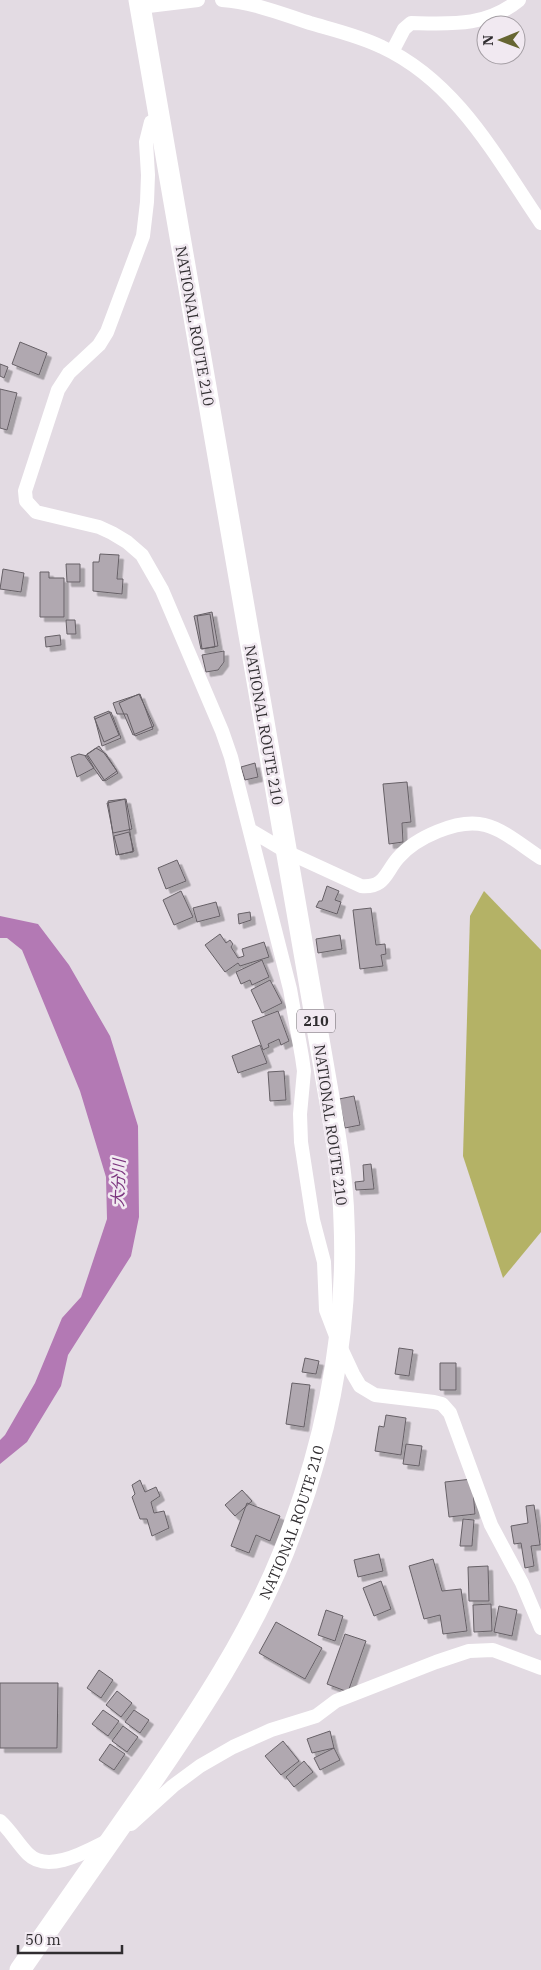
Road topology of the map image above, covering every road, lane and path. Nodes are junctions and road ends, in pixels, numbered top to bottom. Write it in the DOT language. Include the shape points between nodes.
graph roads {
  1 [pos="198,0"];
  2 [pos="222,0"];
  3 [pos="519,0"];
  4 [pos="139,4"];
  5 [pos="275,6"];
  6 [pos="392,52"];
  7 [pos="159,119"];
  8 [pos="541,223"];
  9 [pos="250,830"];
  10 [pos="286,852"];
  11 [pos="541,858"];
  12 [pos="338,1344"];
  13 [pos="541,1628"];
  14 [pos="541,1668"];
  15 [pos="0,1821"];
  16 [pos="112,1838"];
  17 [pos="20,1970"];
  1 -- 4 [label="street"];
  2 -- 5 [label="street"];
  3 -- 6 [label="street" via="473,22 412,23 404,29"];
  4 -- 7 [label="highway, NATIONAL ROUTE 210 / 210"];
  5 -- 6 [label="street"];
  6 -- 8 [label="street" via="420,69 463,109"];
  7 -- 9 [label="street" via="151,122 147,136 147,202 140,245 108,332 69,373 58,390 25,496 28,505 36,512 99,527 121,538 149,565 222,731"];
  7 -- 10 [label="highway, NATIONAL ROUTE 210 / 210"];
  9 -- 10 [label="street"];
  9 -- 12 [label="street" via="290,989 302,1057 301,1142 313,1220 324,1262 325,1304"];
  10 -- 11 [label="street" via="361,886 372,886 384,878 400,856 418,842 452,826 475,824 496,829"];
  10 -- 12 [label="highway, NATIONAL ROUTE 210 / 210" via="343,1193 344,1276"];
  12 -- 13 [label="street" via="360,1386 367,1392 442,1404 450,1413 491,1525 522,1583"];
  12 -- 16 [label="highway, NATIONAL ROUTE 210 / 210" via="322,1432 300,1508 280,1559 246,1629 200,1708"];
  14 -- 16 [label="street" via="500,1652 477,1650 348,1696 316,1716 271,1730 219,1754 173,1786"];
  15 -- 16 [label="street" via="28,1854 45,1862 72,1858"];
  16 -- 17 [label="highway, NATIONAL ROUTE 210 / 210"];
}
